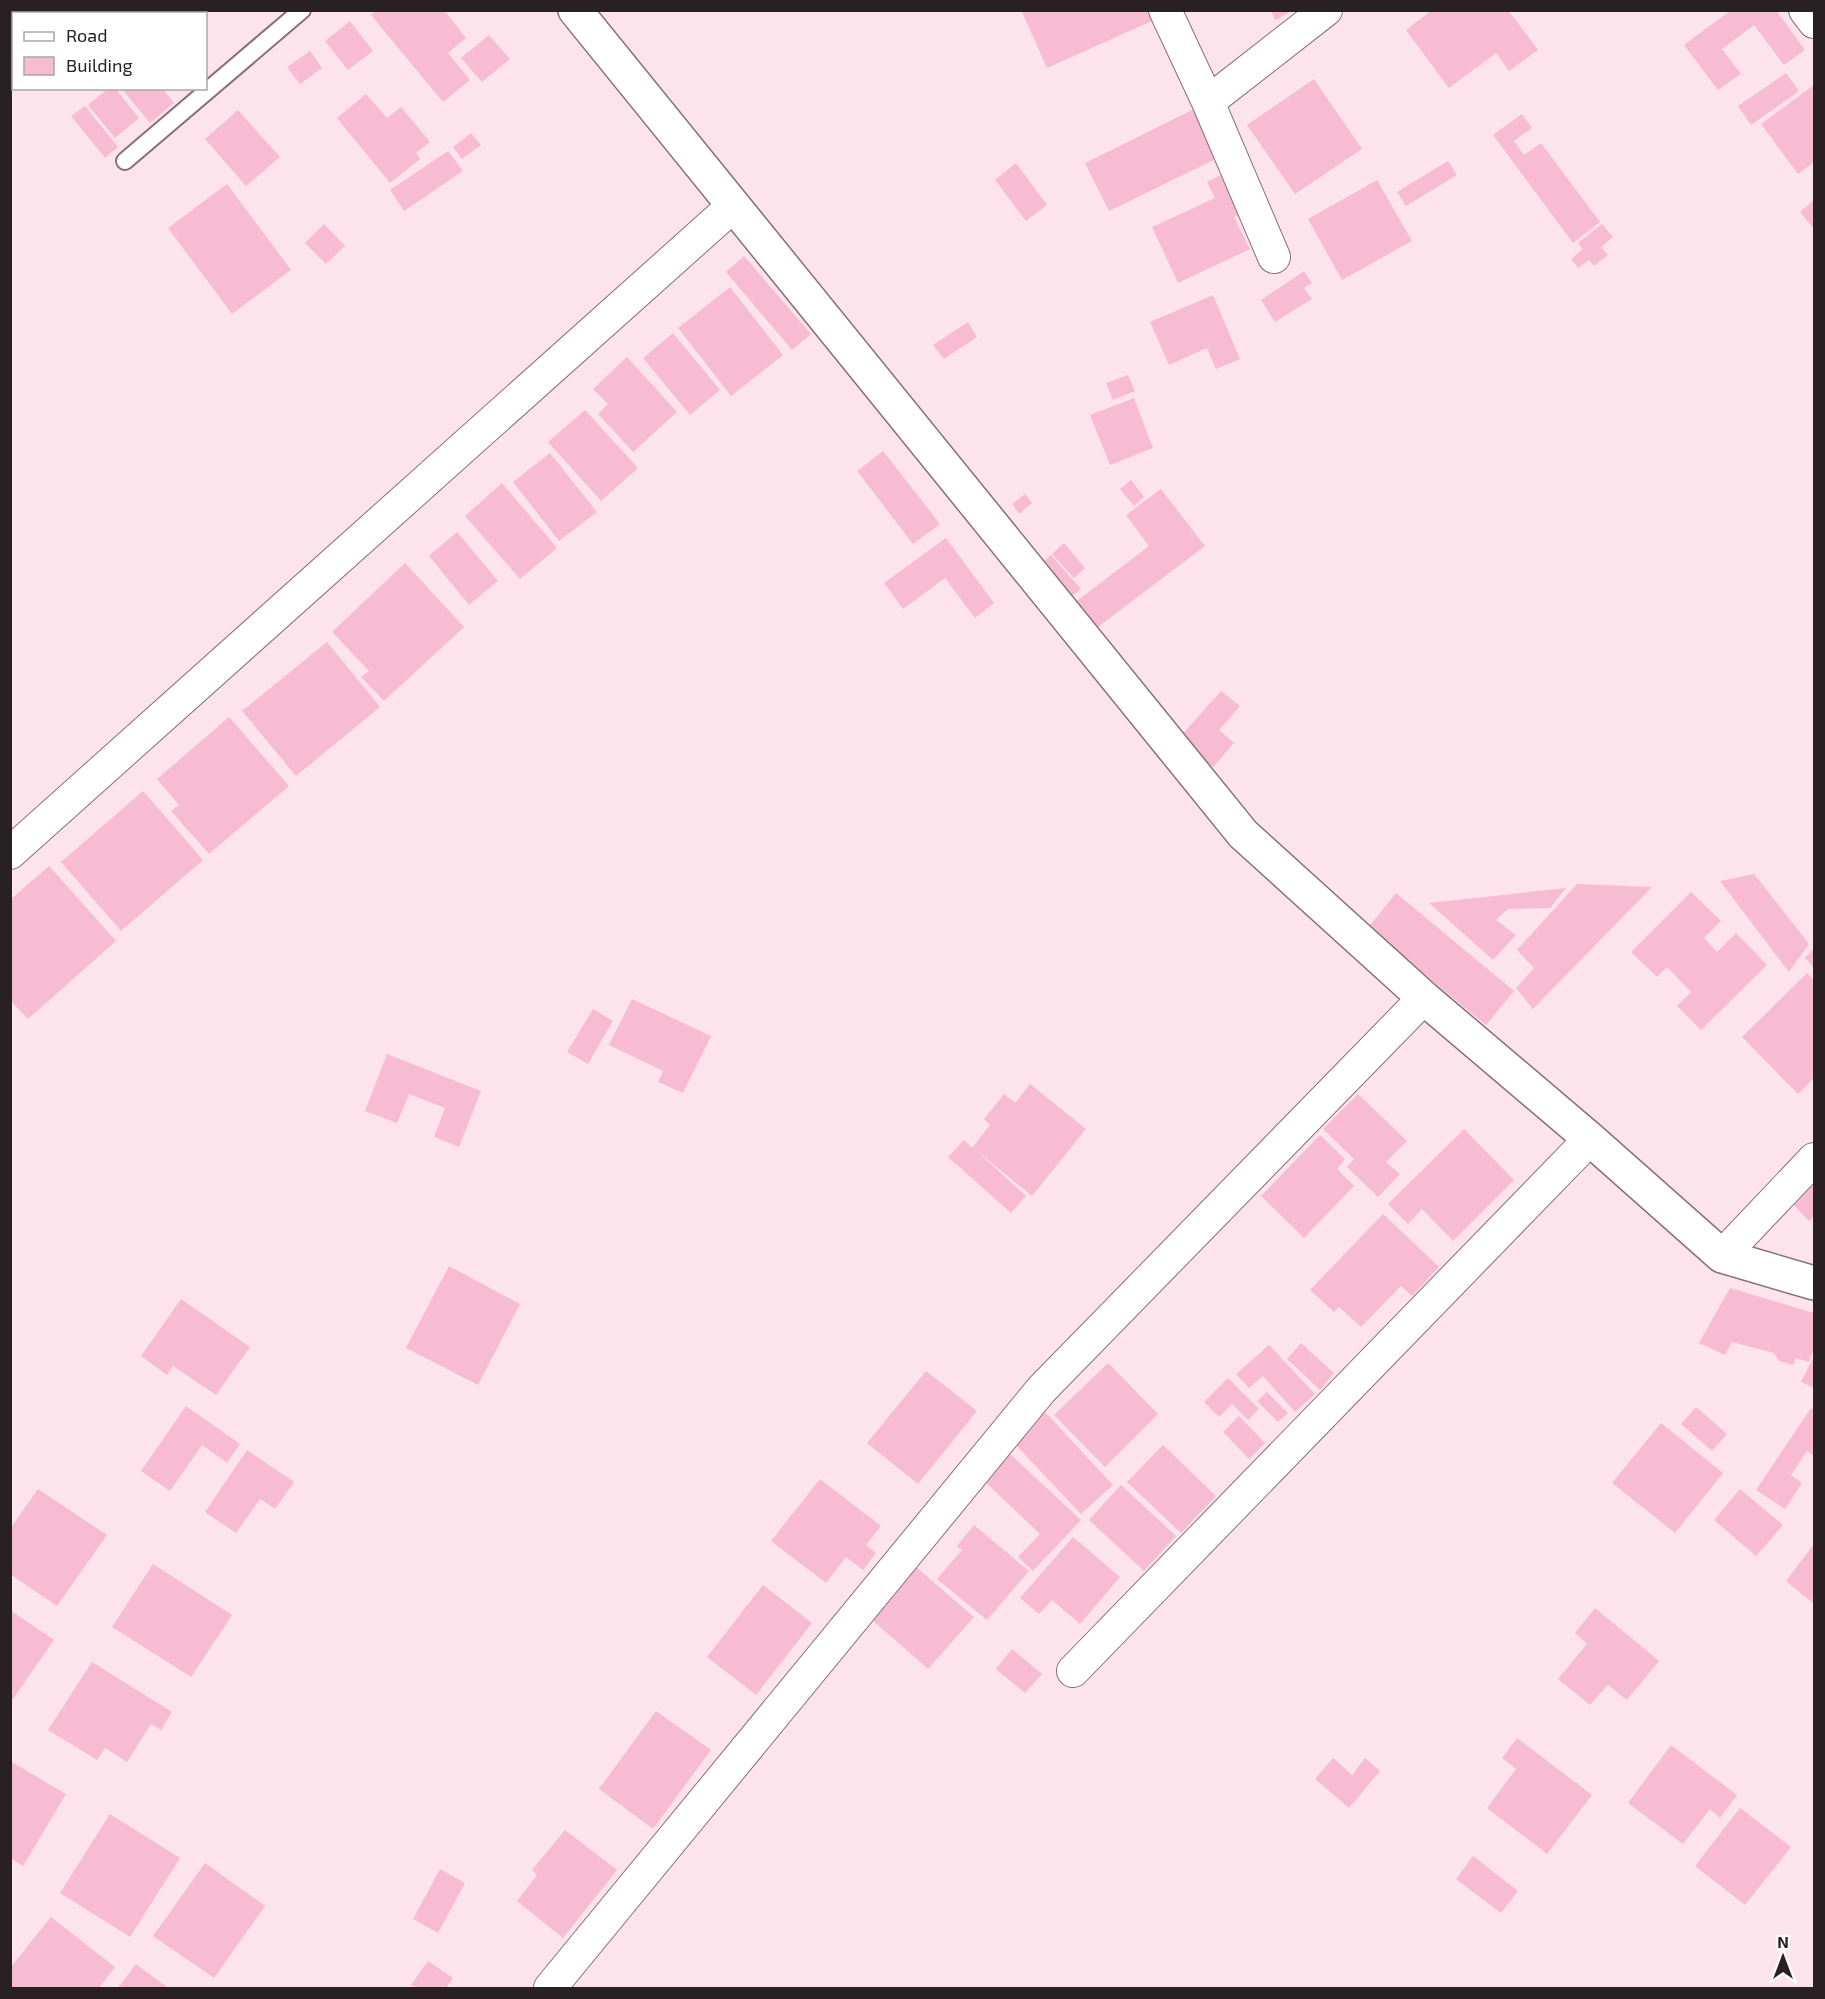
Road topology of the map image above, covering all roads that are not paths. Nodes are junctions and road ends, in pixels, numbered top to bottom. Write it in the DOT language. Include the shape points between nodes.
graph roads {
  1 [pos="302,10"];
  2 [pos="575,10"];
  3 [pos="1165,10"];
  4 [pos="1326,10"];
  5 [pos="1805,10"];
  6 [pos="1815,22"];
  7 [pos="1208,102"];
  8 [pos="125,161"];
  9 [pos="733,206"];
  10 [pos="1274,257"];
  11 [pos="10,853"];
  12 [pos="1424,998"];
  13 [pos="1590,1139"];
  14 [pos="1815,1159"];
  15 [pos="1722,1256"];
  16 [pos="1815,1283"];
  17 [pos="1073,1671"];
  18 [pos="550,1989"];
  1 -- 8 [label="lane"];
  2 -- 9 [label="street"];
  3 -- 7 [label="street"];
  4 -- 7 [label="street"];
  5 -- 6 [label="street"];
  7 -- 10 [label="street"];
  9 -- 11 [label="street"];
  9 -- 12 [label="street" via="1243,834"];
  12 -- 13 [label="street"];
  12 -- 18 [label="street" via="1041,1390"];
  13 -- 15 [label="street"];
  13 -- 17 [label="street"];
  14 -- 15 [label="street"];
  15 -- 16 [label="street"];
}
